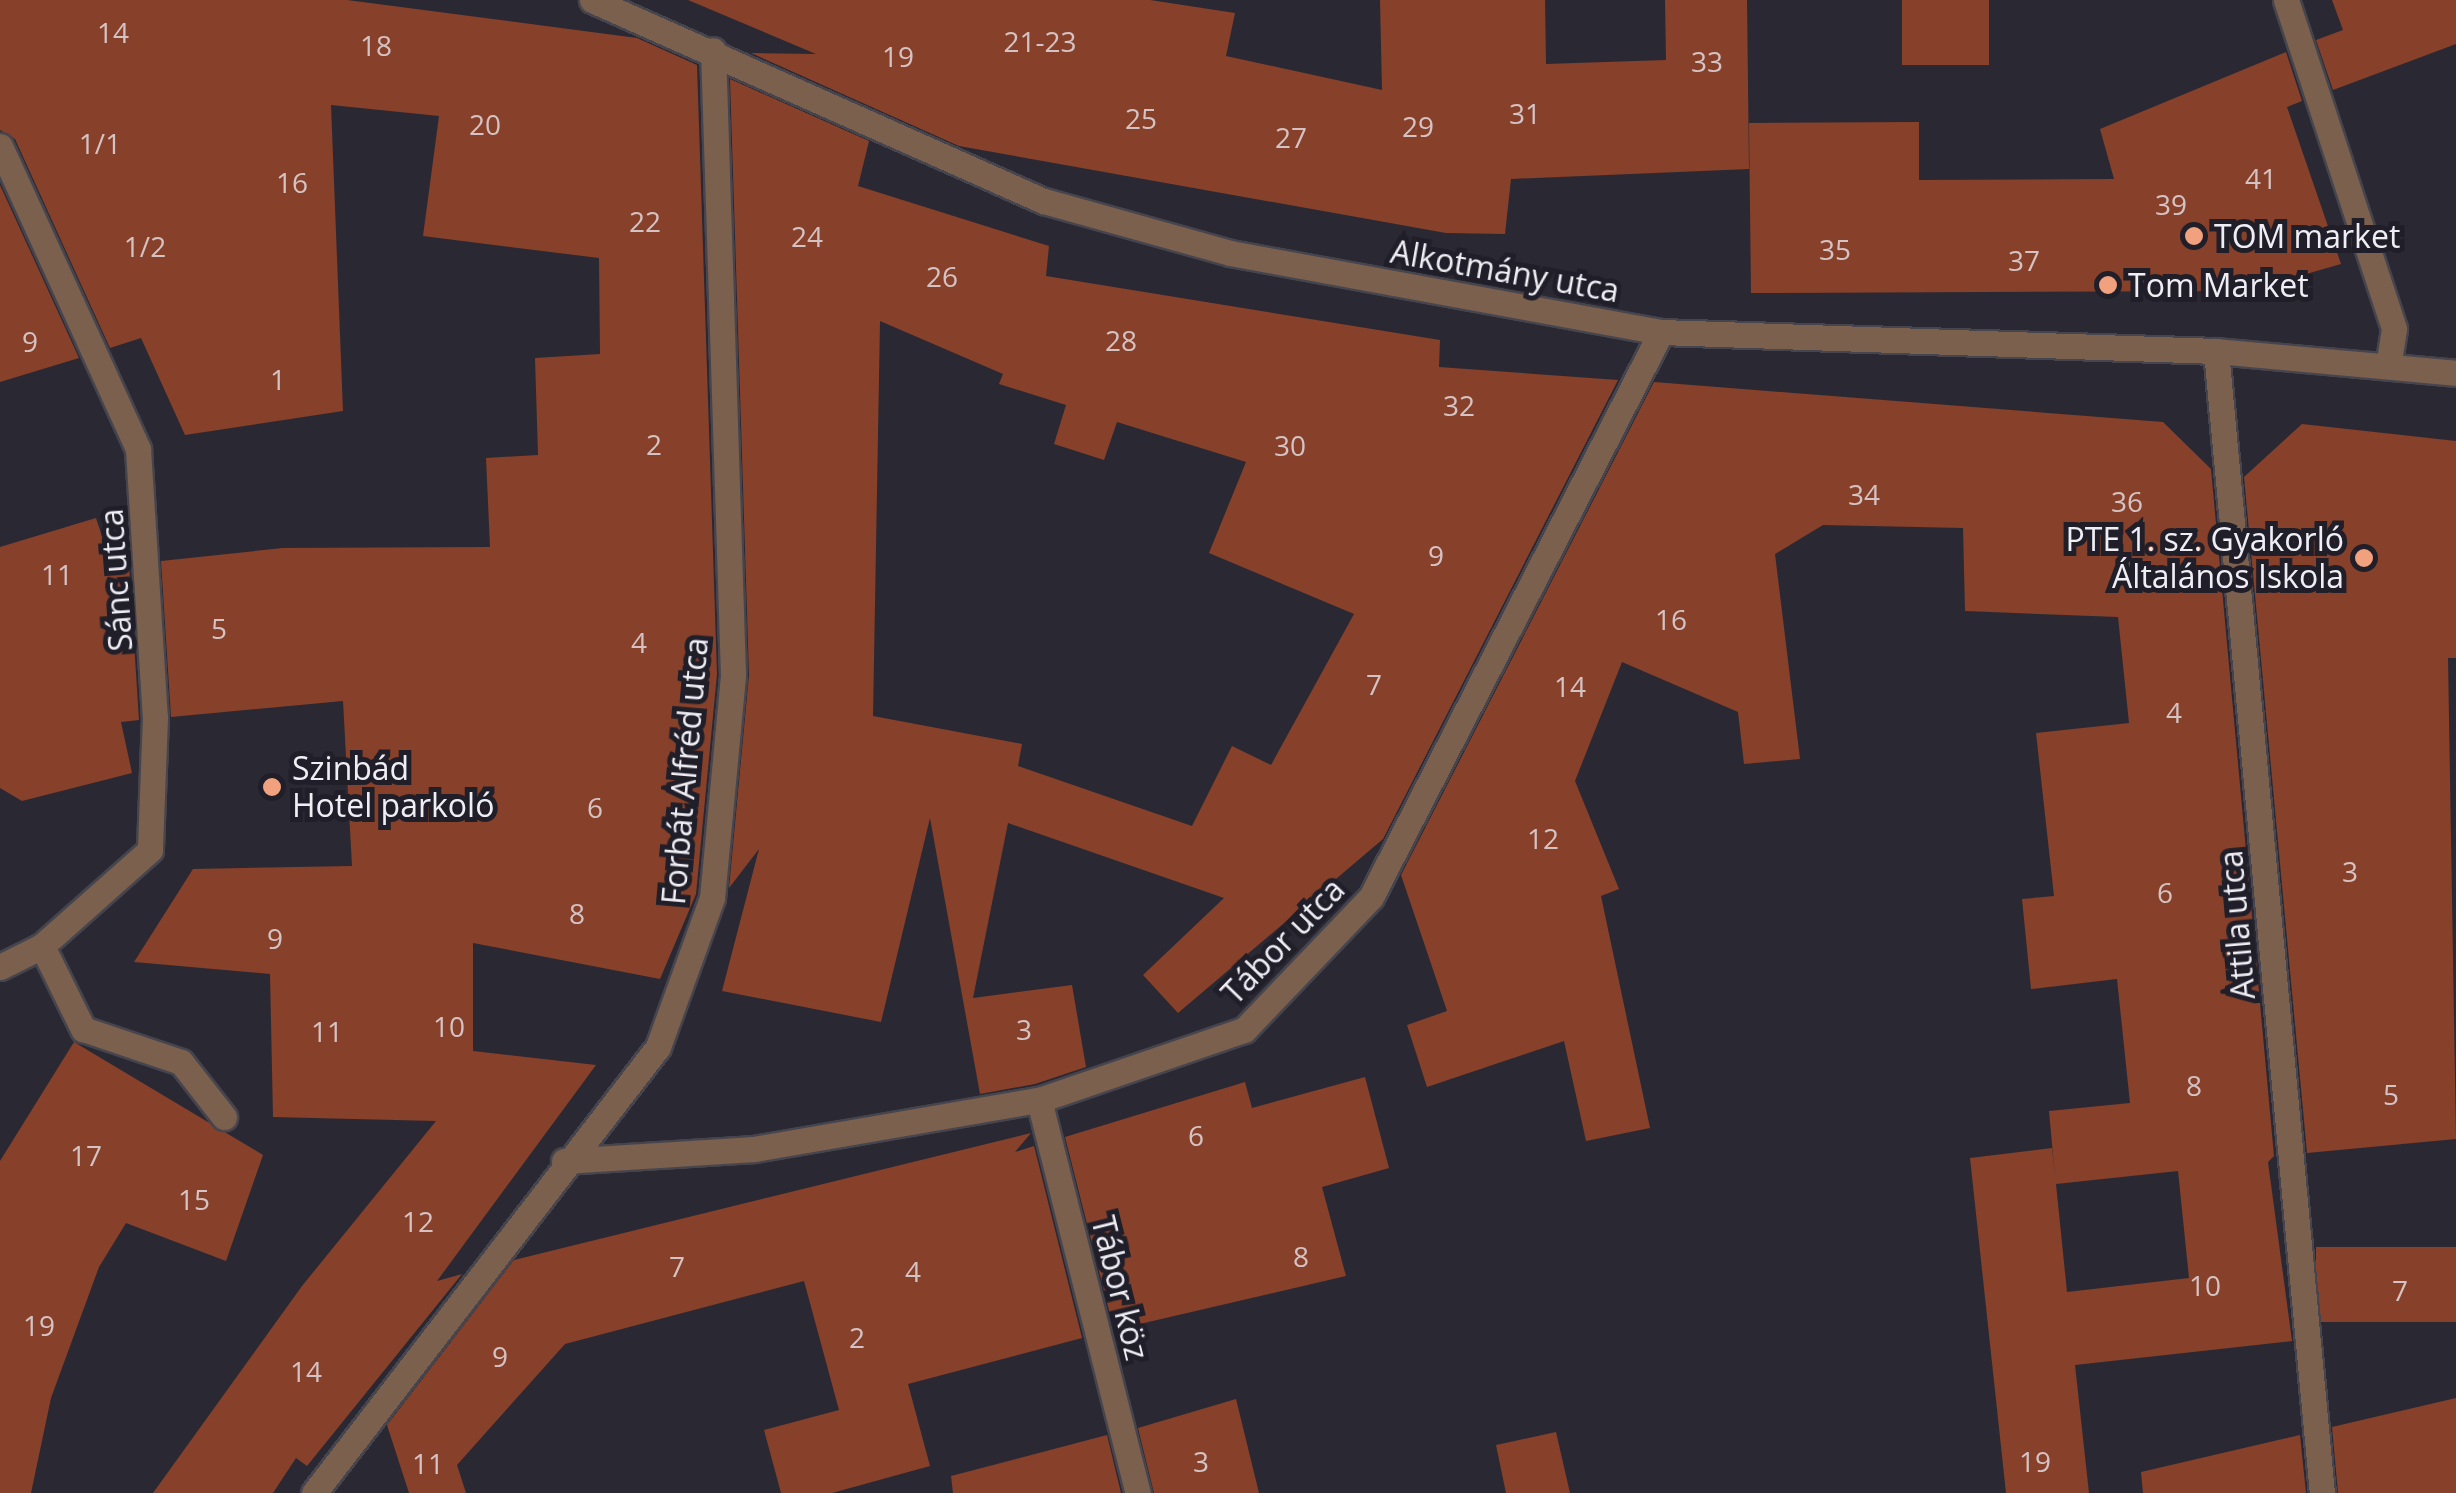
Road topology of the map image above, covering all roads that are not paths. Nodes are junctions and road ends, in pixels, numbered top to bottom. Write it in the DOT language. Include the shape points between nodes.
graph roads {
  1 [pos="592,0"];
  2 [pos="2286,0"];
  3 [pos="713,50"];
  4 [pos="0,146"];
  5 [pos="1661,332"];
  6 [pos="2216,351"];
  7 [pos="2388,365"];
  8 [pos="2456,373"];
  9 [pos="42,946"];
  10 [pos="0,966"];
  11 [pos="1039,1100"];
  12 [pos="224,1117"];
  13 [pos="564,1161"];
  14 [pos="314,1493"];
  15 [pos="1138,1493"];
  16 [pos="2322,1493"];
  1 -- 3 [label="street, Alkotmány utca"];
  2 -- 7 [label="street" via="2394,330"];
  3 -- 5 [label="street, Alkotmány utca" via="1044,201 1230,253"];
  3 -- 13 [label="street, Forbát Alfréd utca" via="732,675 712,898 658,1048"];
  4 -- 9 [label="street, Sánc utca" via="138,449 150,561 150,850"];
  5 -- 6 [label="street, Alkotmány utca"];
  5 -- 11 [label="street, Tábor utca" via="1371,897 1244,1030 1128,1077"];
  6 -- 7 [label="street, Alkotmány utca"];
  6 -- 16 [label="street, Attila utca"];
  7 -- 8 [label="street, Alkotmány utca"];
  9 -- 10 [label="street, Sánc utca"];
  9 -- 12 [label="street" via="83,1029 182,1062"];
  11 -- 13 [label="street, Tábor utca" via="754,1149"];
  11 -- 15 [label="street, Tábor köz"];
  13 -- 14 [label="street, Forbát Alfréd utca"];
}
